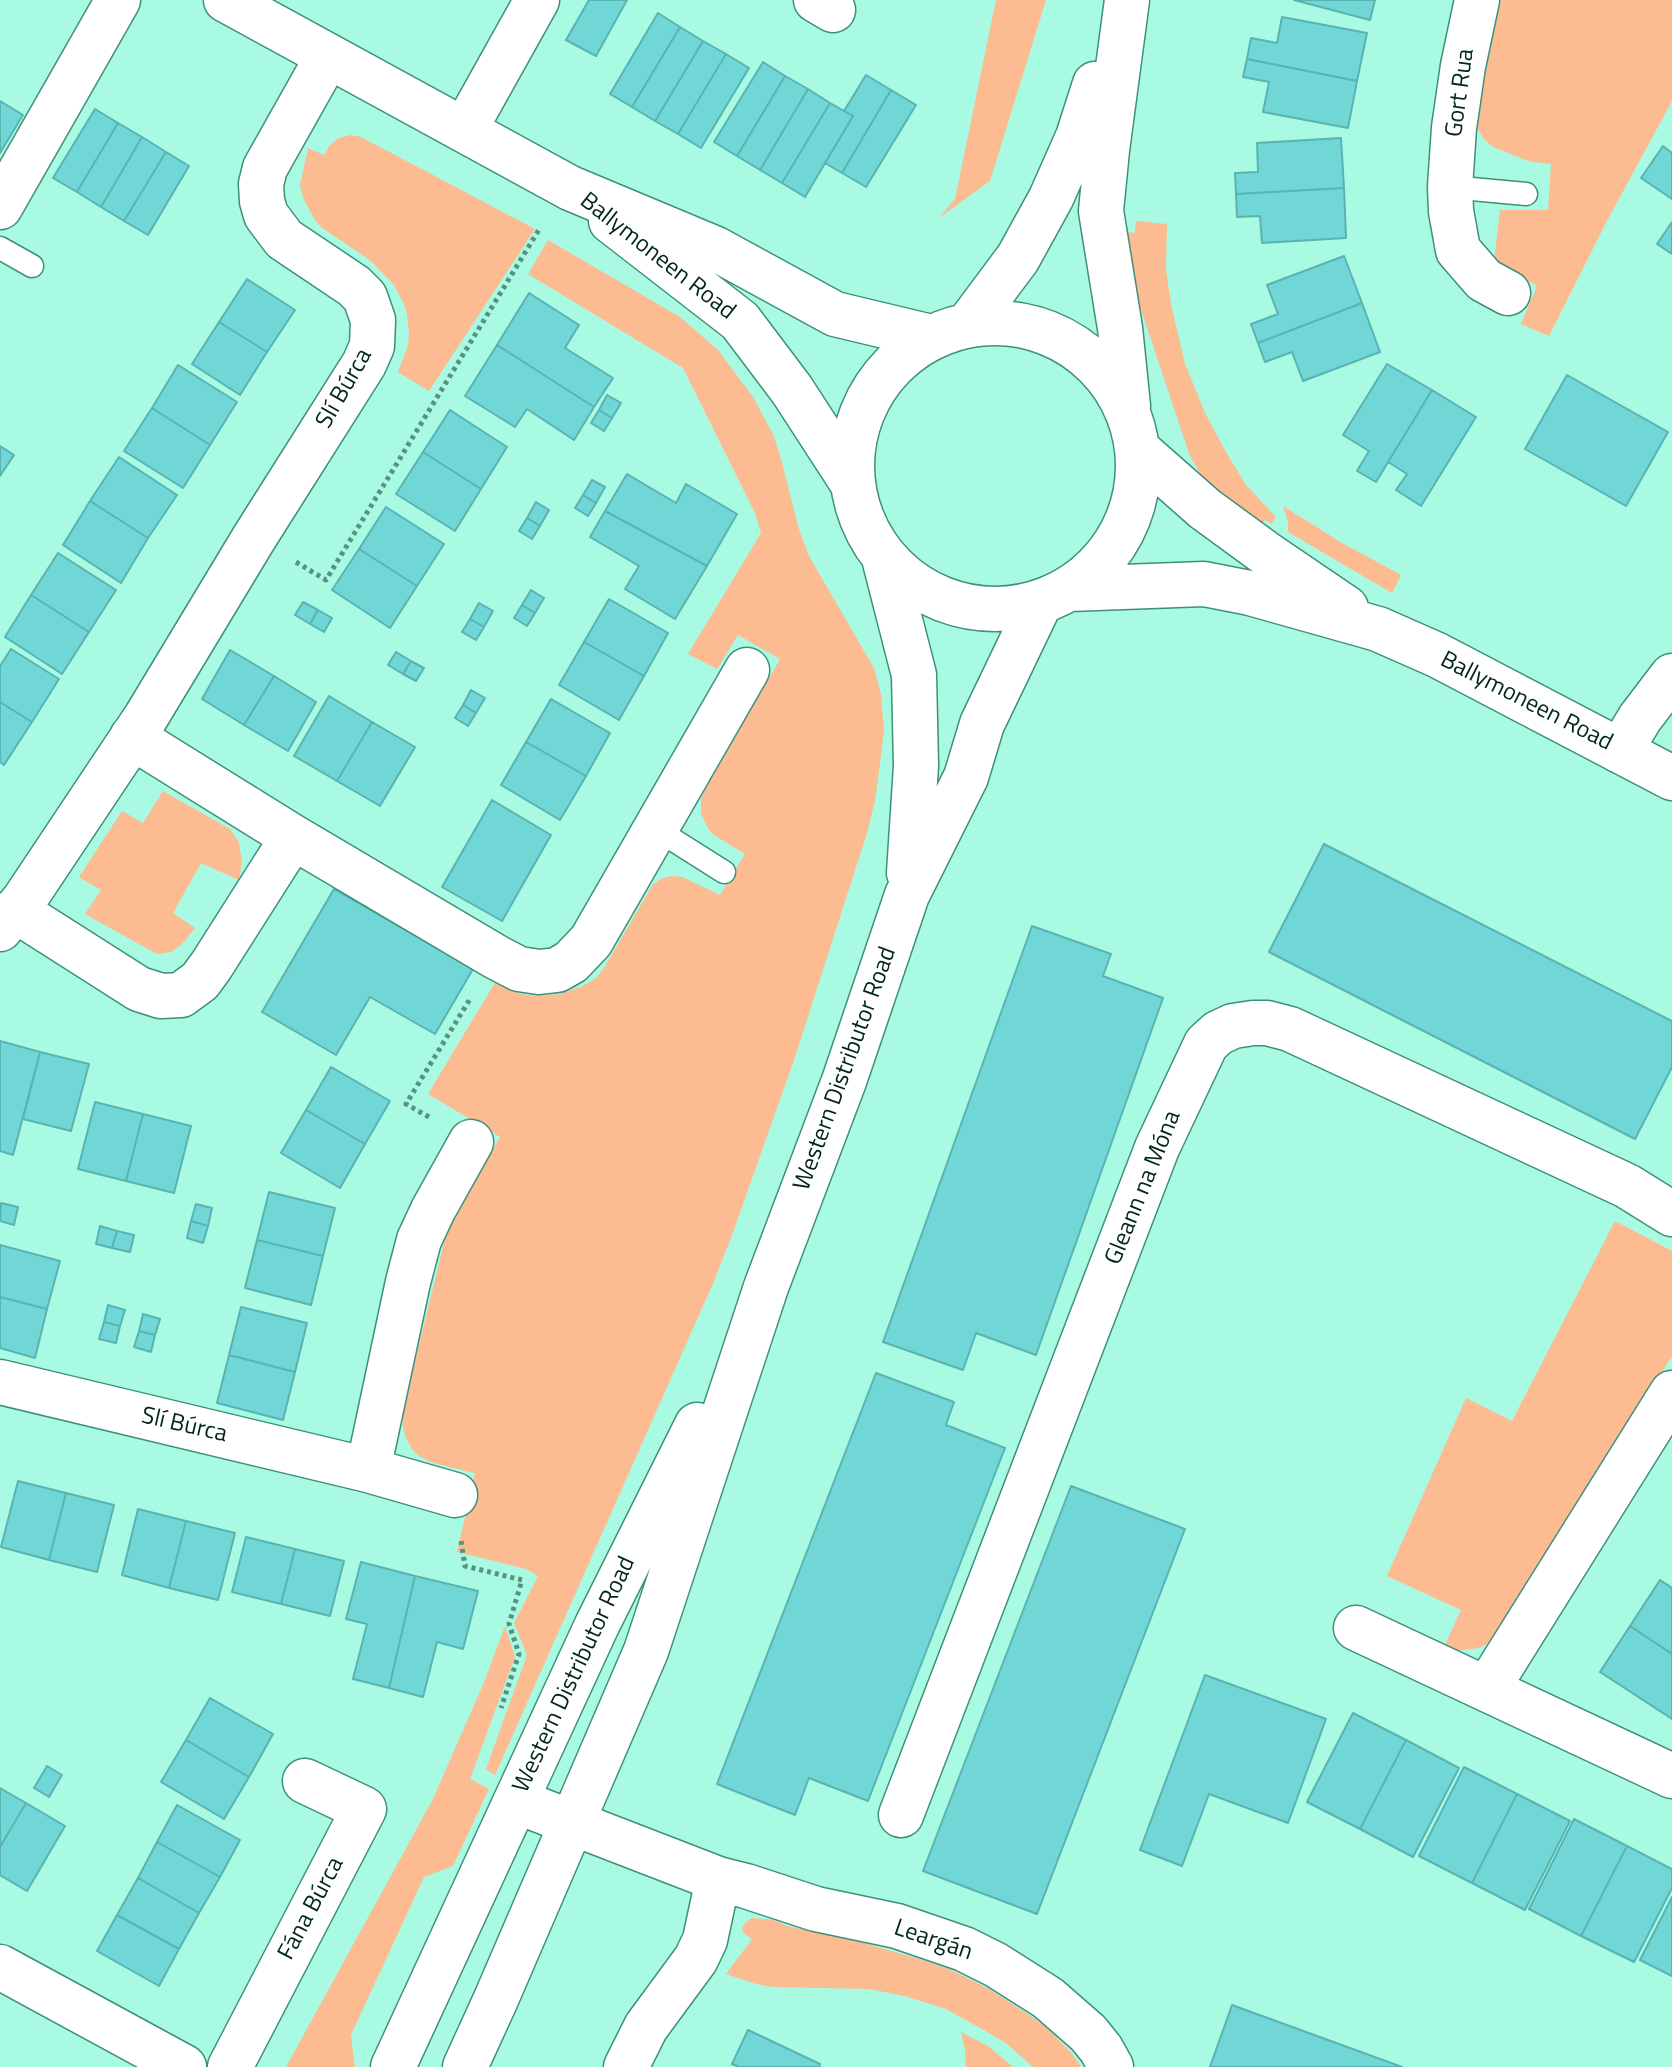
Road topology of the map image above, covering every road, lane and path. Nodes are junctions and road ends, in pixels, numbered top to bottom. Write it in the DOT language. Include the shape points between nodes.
graph roads {
  1 [pos="118,0"];
  2 [pos="226,0"];
  3 [pos="537,0"];
  4 [pos="1124,0"];
  5 [pos="1477,0"];
  6 [pos="328,56"];
  7 [pos="465,129"];
  8 [pos="1450,187"];
  9 [pos="570,188"];
  10 [pos="1526,194"];
  11 [pos="0,207"];
  12 [pos="540,227"];
  13 [pos="0,248"];
  14 [pos="32,266"];
  15 [pos="1508,293"];
  16 [pos="950,331"];
  17 [pos="1133,432"];
  18 [pos="853,484"];
  19 [pos="254,538"];
  20 [pos="884,558"];
  21 [pos="1054,596"];
  22 [pos="1378,629"];
  23 [pos="747,670"];
  24 [pos="1672,676"];
  25 [pos="132,737"];
  26 [pos="1620,751"];
  27 [pos="1672,778"];
  28 [pos="656,829"];
  29 [pos="293,837"];
  30 [pos="724,872"];
  31 [pos="907,895"];
  32 [pos="8,920"];
  33 [pos="496,957"];
  34 [pos="471,1142"];
  35 [pos="1672,1214"];
  36 [pos="766,1287"];
  37 [pos="0,1382"];
  38 [pos="1672,1393"];
  39 [pos="368,1470"];
  40 [pos="455,1495"];
  41 [pos="1356,1628"];
  42 [pos="1487,1689"];
  43 [pos="498,1714"];
  44 [pos="1672,1776"];
  45 [pos="305,1781"];
  46 [pos="516,1801"];
  47 [pos="901,1815"];
  48 [pos="571,1822"];
  49 [pos="718,1879"];
  50 [pos="0,1967"];
  51 [pos="184,2067"];
  52 [pos="230,2067"];
  53 [pos="393,2067"];
  54 [pos="465,2067"];
  55 [pos="626,2067"];
  56 [pos="1111,2067"];
  1 -- 11 [label="street"];
  2 -- 6 [label="street, Ballymoneen Road"];
  3 -- 7 [label="street"];
  4 -- 16 [label="street" via="1078,137 1051,198 1018,258"];
  4 -- 17 [label="street" via="1101,211"];
  5 -- 8 [label="street, Gort Rua" via="1454,128"];
  6 -- 7 [label="street, Ballymoneen Road"];
  6 -- 19 [label="street, Slí Búrca" via="265,168 262,201 284,239 365,297 373,320 372,346"];
  7 -- 9 [label="street, Ballymoneen Road"];
  8 -- 10 [label="lane"];
  8 -- 15 [label="street, Gort Rua" via="1458,250 1484,280"];
  9 -- 16 [label="street, Ballymoneen Road" via="716,249 835,314"];
  9 -- 18 [label="street, Ballymoneen Road" via="740,321"];
  12 -- 19 [label="path" via="326,580"];
  13 -- 14 [label="lane"];
  16 -- 17 [label="street" via="999,322 1066,340 1092,360 1117,391"];
  16 -- 18 [label="street" via="910,350 875,387 852,449"];
  17 -- 21 [label="street" via="1138,478 1125,526 1089,574"];
  17 -- 22 [label="street, Ballymoneen Road" via="1205,509"];
  18 -- 20 [label="street" via="860,518"];
  19 -- 25 [label="street, Slí Búrca"];
  20 -- 21 [label="street" via="907,580 950,603 988,610"];
  20 -- 31 [label="street, Western Distributor Road" via="914,675 916,766"];
  21 -- 22 [label="street, Ballymoneen Road" via="1204,584"];
  21 -- 31 [label="street, Western Distributor Road" via="982,724 966,777"];
  22 -- 26 [label="street, Ballymoneen Road"];
  23 -- 28 [label="street"];
  24 -- 26 [label="street"];
  25 -- 29 [label="street"];
  25 -- 32 [label="street, Slí Búrca"];
  26 -- 27 [label="street, Ballymoneen Road"];
  28 -- 30 [label="lane"];
  28 -- 33 [label="street" via="591,941 571,962 539,972"];
  29 -- 32 [label="street, Slí Búrca" via="211,966 181,995 139,989"];
  29 -- 33 [label="street"];
  31 -- 36 [label="street, Western Distributor Road"];
  33 -- 34 [label="path" via="406,1104"];
  34 -- 39 [label="street" via="419,1240"];
  35 -- 47 [label="street, Gleann na Móna" via="1627,1186 1290,1029 1253,1023 1218,1033 1206,1044 1157,1148"];
  36 -- 46 [label="street, Western Distributor Road" via="597,1625"];
  36 -- 48 [label="street, Western Distributor Road" via="646,1651"];
  37 -- 39 [label="street, Slí Búrca"];
  38 -- 42 [label="street"];
  39 -- 40 [label="street, Slí Búrca"];
  40 -- 43 [label="path" via="465,1566 522,1580 509,1624 519,1654"];
  41 -- 42 [label="street"];
  42 -- 44 [label="street"];
  45 -- 52 [label="street, Fána Búrca" via="364,1809"];
  46 -- 48 [label="street, Leargán"];
  46 -- 53 [label="street, Western Distributor Road"];
  48 -- 49 [label="street, Leargán"];
  48 -- 54 [label="street, Western Distributor Road"];
  49 -- 55 [label="street" via="696,1959 646,2027"];
  49 -- 56 [label="street, Leargán" via="816,1909 897,1926 979,1956 1062,2009 1088,2033"];
  50 -- 51 [label="street"];
}
